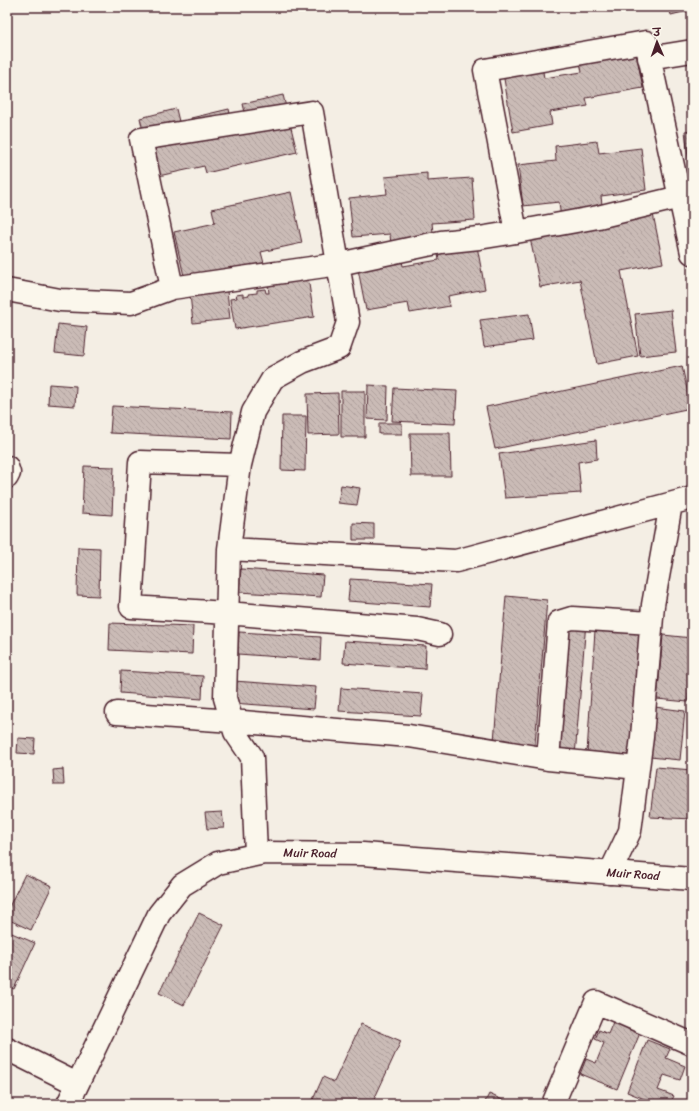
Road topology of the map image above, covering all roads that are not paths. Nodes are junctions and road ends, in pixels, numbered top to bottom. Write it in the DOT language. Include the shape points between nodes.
graph roads {
  1 [pos="692,51"];
  2 [pos="650,58"];
  3 [pos="680,197"];
  4 [pos="516,232"];
  5 [pos="692,253"];
  6 [pos="339,264"];
  7 [pos="172,288"];
  8 [pos="7,290"];
  9 [pos="240,465"];
  10 [pos="7,467"];
  11 [pos="7,477"];
  12 [pos="692,498"];
  13 [pos="671,504"];
  14 [pos="229,549"];
  15 [pos="227,613"];
  16 [pos="651,623"];
  17 [pos="440,634"];
  18 [pos="117,714"];
  19 [pos="232,721"];
  20 [pos="548,759"];
  21 [pos="638,768"];
  22 [pos="256,854"];
  23 [pos="610,873"];
  24 [pos="692,879"];
  25 [pos="692,1044"];
  26 [pos="7,1049"];
  27 [pos="77,1084"];
  28 [pos="68,1104"];
  29 [pos="553,1104"];
  1 -- 2 [label="street"];
  2 -- 3 [label="street"];
  2 -- 4 [label="street" via="646,42 485,70"];
  3 -- 4 [label="street" via="598,217"];
  3 -- 5 [label="street"];
  4 -- 6 [label="street" via="441,242"];
  6 -- 7 [label="street"];
  6 -- 7 [label="street" via="312,112 141,139"];
  6 -- 9 [label="street" via="348,322 339,348 302,362 273,378 254,412"];
  7 -- 8 [label="street" via="130,303 60,300"];
  9 -- 14 [label="street"];
  9 -- 15 [label="street" via="140,462 132,607"];
  10 -- 11 [label="street"];
  12 -- 13 [label="street"];
  13 -- 14 [label="street" via="456,562"];
  13 -- 16 [label="street"];
  14 -- 15 [label="street"];
  15 -- 17 [label="street" via="417,629"];
  15 -- 19 [label="street" via="225,698"];
  16 -- 20 [label="street" via="572,618 560,622"];
  16 -- 21 [label="street"];
  18 -- 19 [label="street"];
  19 -- 20 [label="street" via="409,736"];
  19 -- 22 [label="street" via="235,732 252,757"];
  20 -- 21 [label="street"];
  21 -- 23 [label="street" via="630,831"];
  22 -- 23 [label="street, Muir Road" via="363,854"];
  22 -- 27 [label="street, Muir Road" via="218,863 182,886 168,902 159,914"];
  23 -- 24 [label="street, Muir Road"];
  25 -- 29 [label="street" via="596,1002"];
  26 -- 27 [label="street"];
  27 -- 28 [label="street, Muir Road"];
}
